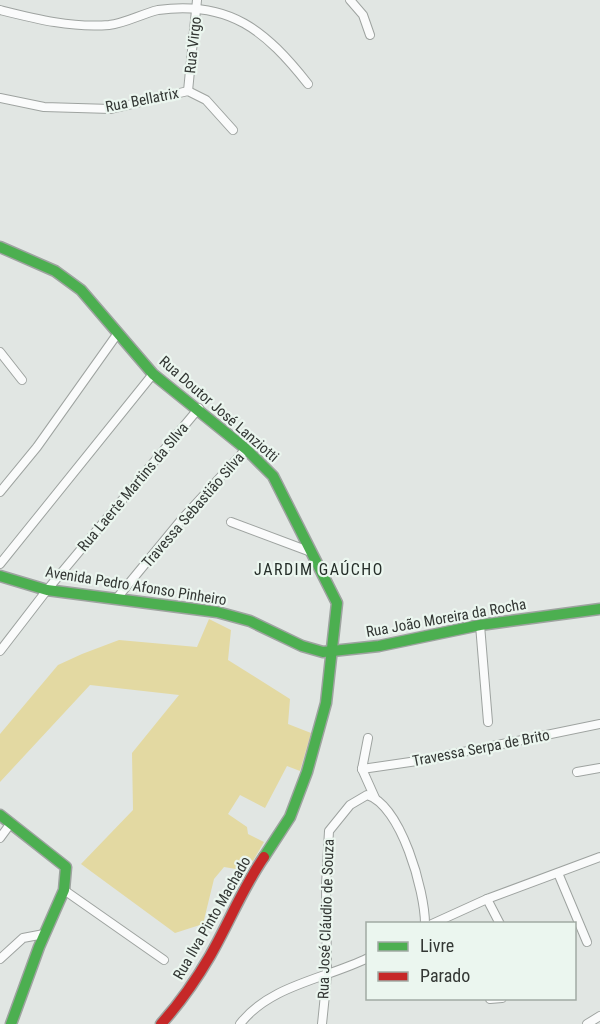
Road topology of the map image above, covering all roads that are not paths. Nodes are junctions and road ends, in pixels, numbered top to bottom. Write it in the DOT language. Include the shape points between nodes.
graph roads {
  1 [pos="350,0"];
  2 [pos="197,3"];
  3 [pos="0,10"];
  4 [pos="370,35"];
  5 [pos="308,84"];
  6 [pos="188,91"];
  7 [pos="0,98"];
  8 [pos="233,130"];
  9 [pos="0,247"];
  10 [pos="118,333"];
  11 [pos="0,352"];
  12 [pos="153,374"];
  13 [pos="22,380"];
  14 [pos="199,408"];
  15 [pos="246,449"];
  16 [pos="0,492"];
  17 [pos="231,522"];
  18 [pos="312,552"];
  19 [pos="0,564"];
  20 [pos="0,576"];
  21 [pos="47,590"];
  22 [pos="117,598"];
  23 [pos="600,609"];
  24 [pos="480,625"];
  25 [pos="0,651"];
  26 [pos="333,652"];
  27 [pos="488,722"];
  28 [pos="600,724"];
  29 [pos="368,738"];
  30 [pos="600,768"];
  31 [pos="362,769"];
  32 [pos="577,772"];
  33 [pos="371,797"];
  34 [pos="0,815"];
  35 [pos="11,823"];
  36 [pos="0,838"];
  37 [pos="600,857"];
  38 [pos="558,873"];
  39 [pos="64,890"];
  40 [pos="487,899"];
  41 [pos="425,922"];
  42 [pos="436,922"];
  43 [pos="499,922"];
  44 [pos="44,934"];
  45 [pos="587,942"];
  46 [pos="0,959"];
  47 [pos="366,959"];
  48 [pos="164,960"];
  49 [pos="327,975"];
  50 [pos="600,1016"];
  51 [pos="11,1024"];
  52 [pos="161,1024"];
  53 [pos="240,1024"];
  54 [pos="322,1024"];
  55 [pos="587,1024"];
  1 -- 4 [label="street" via="363,15"];
  2 -- 3 [label="street" via="112,25 73,25"];
  2 -- 5 [label="street" via="258,28 279,47"];
  2 -- 6 [label="street, Rua Virgo"];
  6 -- 7 [label="street, Rua Bellatrix" via="111,108 44,107"];
  6 -- 8 [label="street, Rua Bellatrix" via="206,100"];
  9 -- 10 [label="street, Rua Doutor José Lanziotti" via="55,271 81,290"];
  10 -- 12 [label="street, Rua Doutor José Lanziotti"];
  10 -- 16 [label="street"];
  11 -- 13 [label="street"];
  12 -- 14 [label="street, Rua Doutor José Lanziotti"];
  12 -- 19 [label="street"];
  14 -- 15 [label="street, Rua Doutor José Lanziotti"];
  14 -- 21 [label="street, Rua Laerte Martins da SIlva"];
  15 -- 18 [label="street, Rua Doutor José Lanziotti" via="273,476"];
  15 -- 22 [label="street, Travessa Sebastião Silva"];
  17 -- 18 [label="street"];
  18 -- 26 [label="street, Rua Doutor José Lanziotti" via="337,603"];
  20 -- 21 [label="street, Avenida Pedro Afonso Pinheiro"];
  21 -- 22 [label="street, Avenida Pedro Afonso Pinheiro"];
  21 -- 25 [label="street, Rua Laerte Martins da SIlva"];
  22 -- 26 [label="street, Avenida Pedro Afonso Pinheiro" via="217,612 250,621 302,646"];
  23 -- 24 [label="street, Rua João Moreira da Rocha"];
  24 -- 26 [label="street, Rua João Moreira da Rocha" via="415,640"];
  24 -- 27 [label="street"];
  26 -- 52 [label="street, Rua Ilva Pinto Machado" via="326,703 290,817 243,888 211,955"];
  28 -- 31 [label="street, Travessa Serpa de Brito"];
  29 -- 31 [label="street"];
  30 -- 32 [label="street"];
  31 -- 33 [label="street"];
  33 -- 41 [label="street" via="387,809 414,862"];
  33 -- 49 [label="street, Rua José Cláudio de Souza" via="350,805 330,831"];
  34 -- 35 [label="street"];
  35 -- 36 [label="street"];
  35 -- 39 [label="street" via="66,867"];
  37 -- 38 [label="street"];
  38 -- 40 [label="street"];
  38 -- 45 [label="street"];
  39 -- 44 [label="street"];
  39 -- 48 [label="street"];
  40 -- 42 [label="street"];
  40 -- 43 [label="street"];
  44 -- 46 [label="street" via="23,938"];
  44 -- 51 [label="street"];
  47 -- 49 [label="street"];
  49 -- 53 [label="street" via="258,1004"];
  49 -- 54 [label="street, Rua José Cláudio de Souza"];
  50 -- 55 [label="street"];
}
